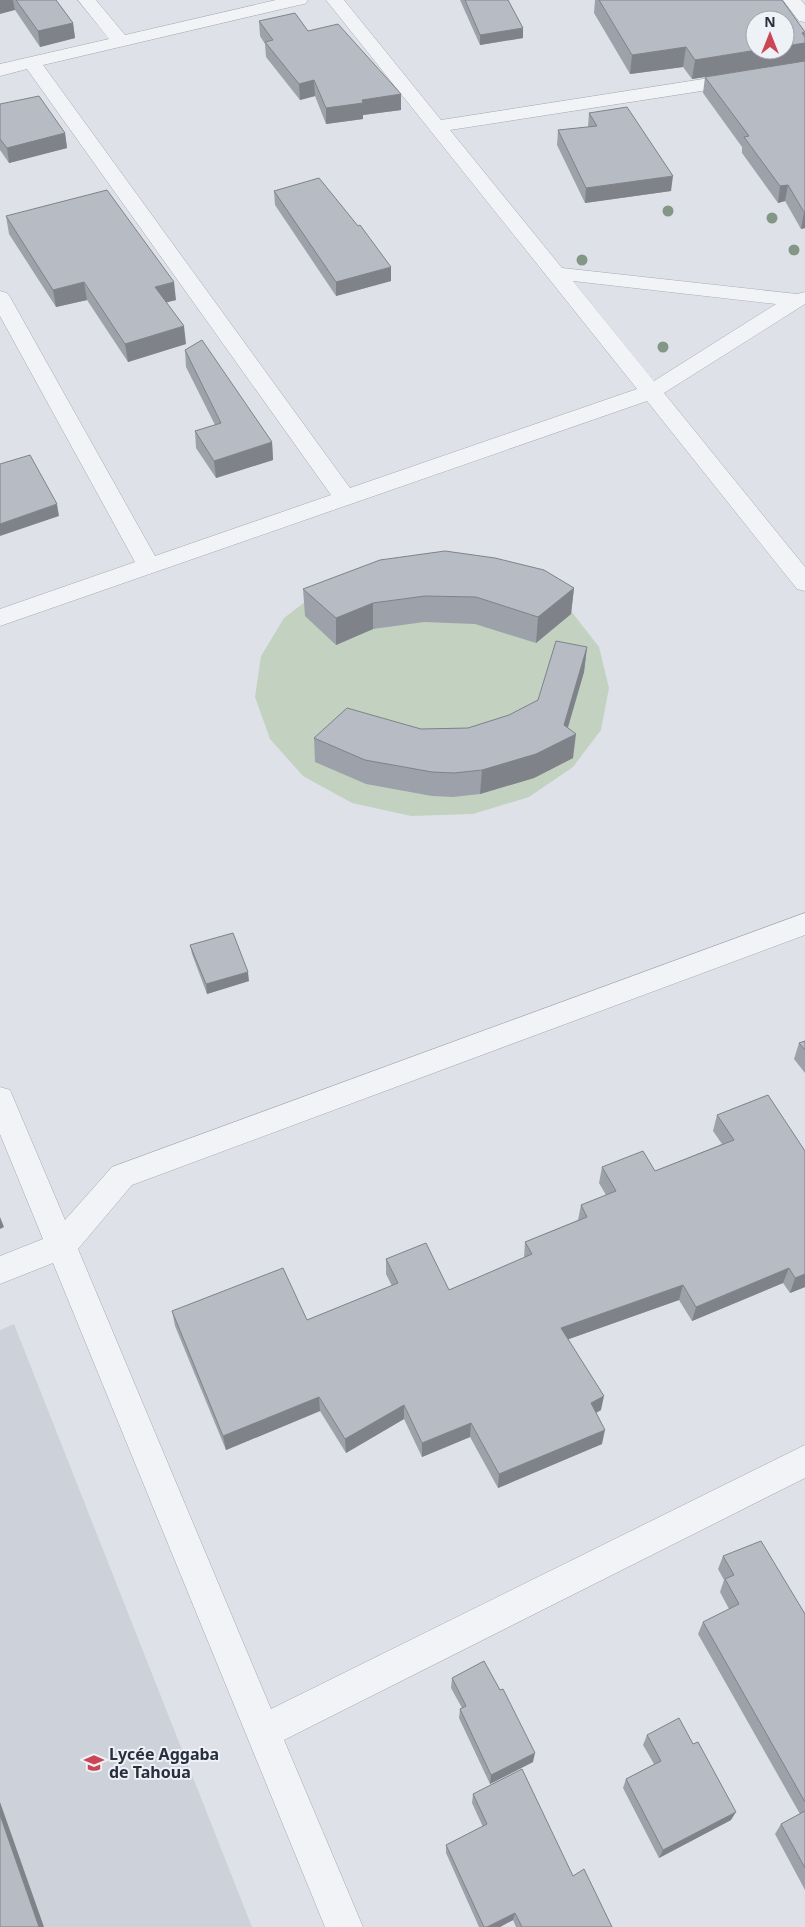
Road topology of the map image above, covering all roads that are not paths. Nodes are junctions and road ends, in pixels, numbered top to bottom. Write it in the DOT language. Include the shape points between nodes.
graph roads {
  1 [pos="86,0"];
  2 [pos="299,0"];
  3 [pos="335,0"];
  4 [pos="792,0"];
  5 [pos="805,17"];
  6 [pos="121,42"];
  7 [pos="32,63"];
  8 [pos="805,69"];
  9 [pos="0,70"];
  10 [pos="437,126"];
  11 [pos="556,273"];
  12 [pos="0,297"];
  13 [pos="801,299"];
  14 [pos="651,392"];
  15 [pos="345,498"];
  16 [pos="150,566"];
  17 [pos="805,583"];
  18 [pos="0,618"];
  19 [pos="805,924"];
  20 [pos="0,1099"];
  21 [pos="61,1246"];
  22 [pos="0,1270"];
  23 [pos="805,1461"];
  24 [pos="263,1732"];
  25 [pos="344,1927"];
  1 -- 6 [label="street"];
  2 -- 6 [label="street"];
  3 -- 10 [label="street"];
  4 -- 5 [label="street"];
  6 -- 7 [label="street"];
  7 -- 9 [label="street"];
  7 -- 15 [label="street"];
  8 -- 10 [label="street"];
  10 -- 11 [label="street"];
  11 -- 13 [label="street"];
  11 -- 14 [label="street"];
  12 -- 16 [label="street"];
  13 -- 14 [label="street"];
  14 -- 15 [label="street"];
  14 -- 17 [label="street"];
  15 -- 16 [label="street"];
  16 -- 18 [label="street"];
  19 -- 21 [label="street" via="122,1176"];
  20 -- 21 [label="street"];
  21 -- 22 [label="street"];
  21 -- 24 [label="street"];
  23 -- 24 [label="street"];
  24 -- 25 [label="street"];
}
